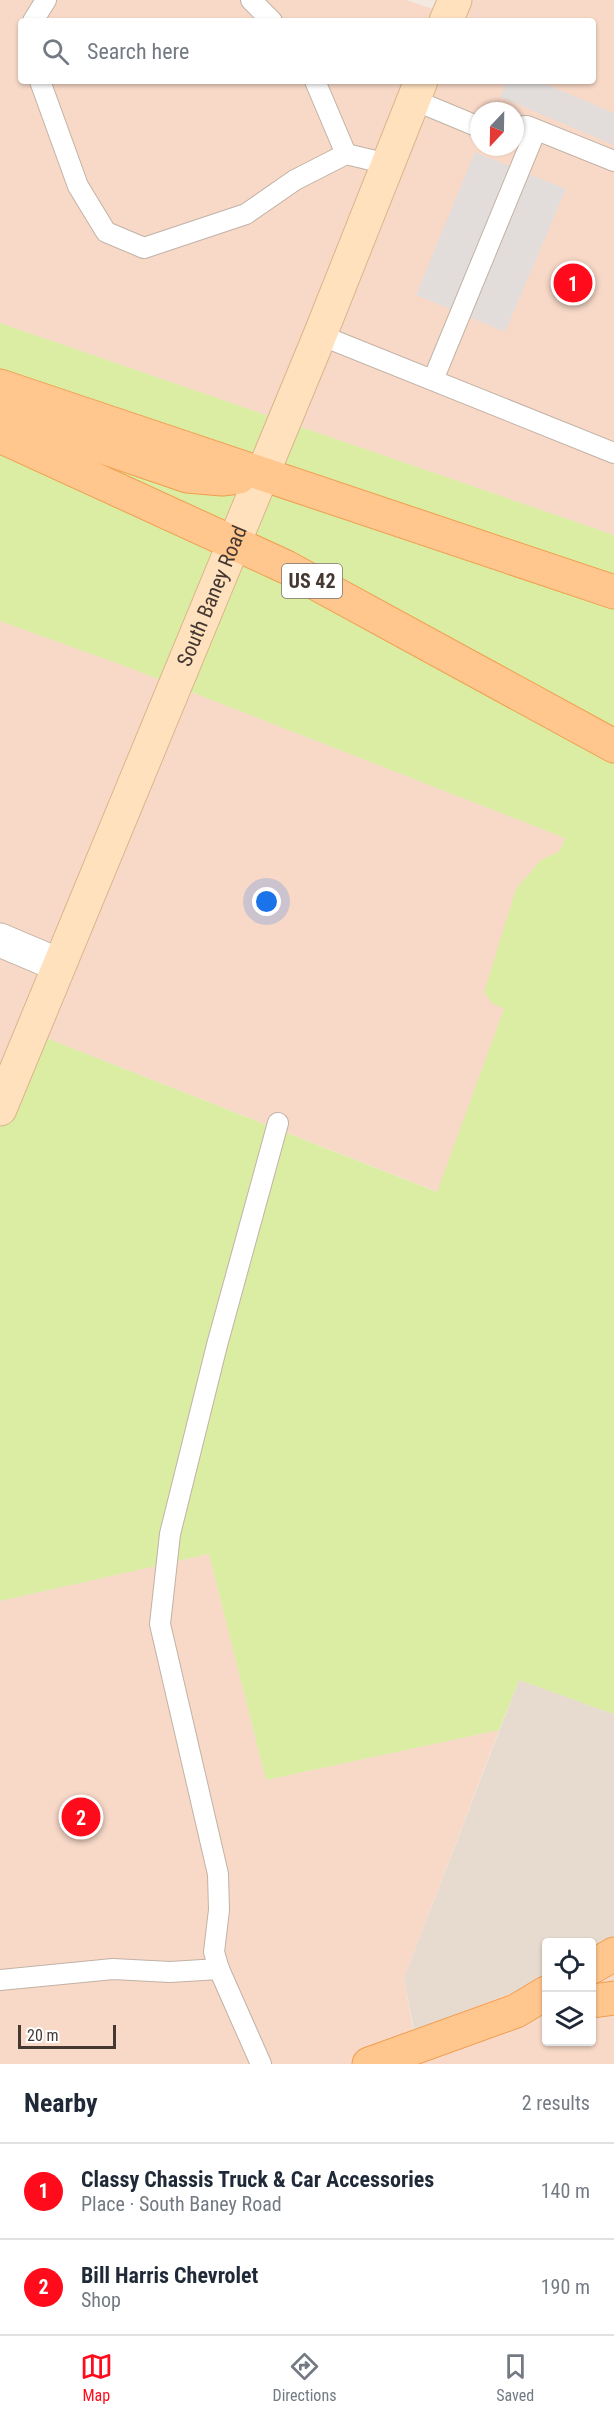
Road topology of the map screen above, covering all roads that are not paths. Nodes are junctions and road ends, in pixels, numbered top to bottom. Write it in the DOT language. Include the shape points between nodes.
graph roads {
  1 [pos="46,0"];
  2 [pos="251,0"];
  3 [pos="455,0"];
  4 [pos="35,18"];
  5 [pos="269,18"];
  6 [pos="447,18"];
  7 [pos="41,84"];
  8 [pos="316,84"];
  9 [pos="418,90"];
  10 [pos="470,122"];
  11 [pos="524,126"];
  12 [pos="536,130"];
  13 [pos="346,154"];
  14 [pos="614,161"];
  15 [pos="388,164"];
  16 [pos="320,334"];
  17 [pos="433,380"];
  18 [pos="0,387"];
  19 [pos="0,412"];
  20 [pos="0,436"];
  21 [pos="614,453"];
  22 [pos="262,475"];
  23 [pos="234,542"];
  24 [pos="614,592"];
  25 [pos="614,746"];
  26 [pos="0,940"];
  27 [pos="58,965"];
  28 [pos="0,1109"];
  29 [pos="278,1123"];
  30 [pos="614,1954"];
  31 [pos="596,1964"];
  32 [pos="219,1969"];
  33 [pos="0,1980"];
  34 [pos="542,1997"];
  35 [pos="614,1998"];
  36 [pos="596,2000"];
  37 [pos="531,2009"];
  38 [pos="261,2064"];
  39 [pos="369,2064"];
  1 -- 4 [label="lane"];
  2 -- 5 [label="lane"];
  3 -- 6 [label="street"];
  7 -- 13 [label="lane" via="78,186 106,232 144,248 246,214 295,180"];
  8 -- 13 [label="lane"];
  9 -- 10 [label="lane"];
  9 -- 15 [label="street, South Baney Road"];
  11 -- 12 [label="lane"];
  12 -- 14 [label="lane"];
  12 -- 17 [label="lane"];
  13 -- 15 [label="lane"];
  15 -- 16 [label="street, South Baney Road"];
  16 -- 17 [label="lane"];
  16 -- 22 [label="street, South Baney Road"];
  17 -- 21 [label="lane"];
  18 -- 22 [label="main road"];
  19 -- 22 [label="main road" via="187,476 222,479"];
  20 -- 23 [label="main road, US 42"];
  22 -- 23 [label="street, South Baney Road"];
  22 -- 24 [label="main road"];
  23 -- 25 [label="main road, US 42"];
  23 -- 27 [label="street, South Baney Road"];
  26 -- 27 [label="street"];
  27 -- 28 [label="street, South Baney Road"];
  29 -- 32 [label="lane" via="170,1534 160,1624 218,1874 214,1952"];
  30 -- 31 [label="main road"];
  32 -- 33 [label="lane" via="113,1969"];
  32 -- 38 [label="lane"];
  34 -- 37 [label="main road"];
  35 -- 36 [label="main road"];
  37 -- 39 [label="main road"];
}
